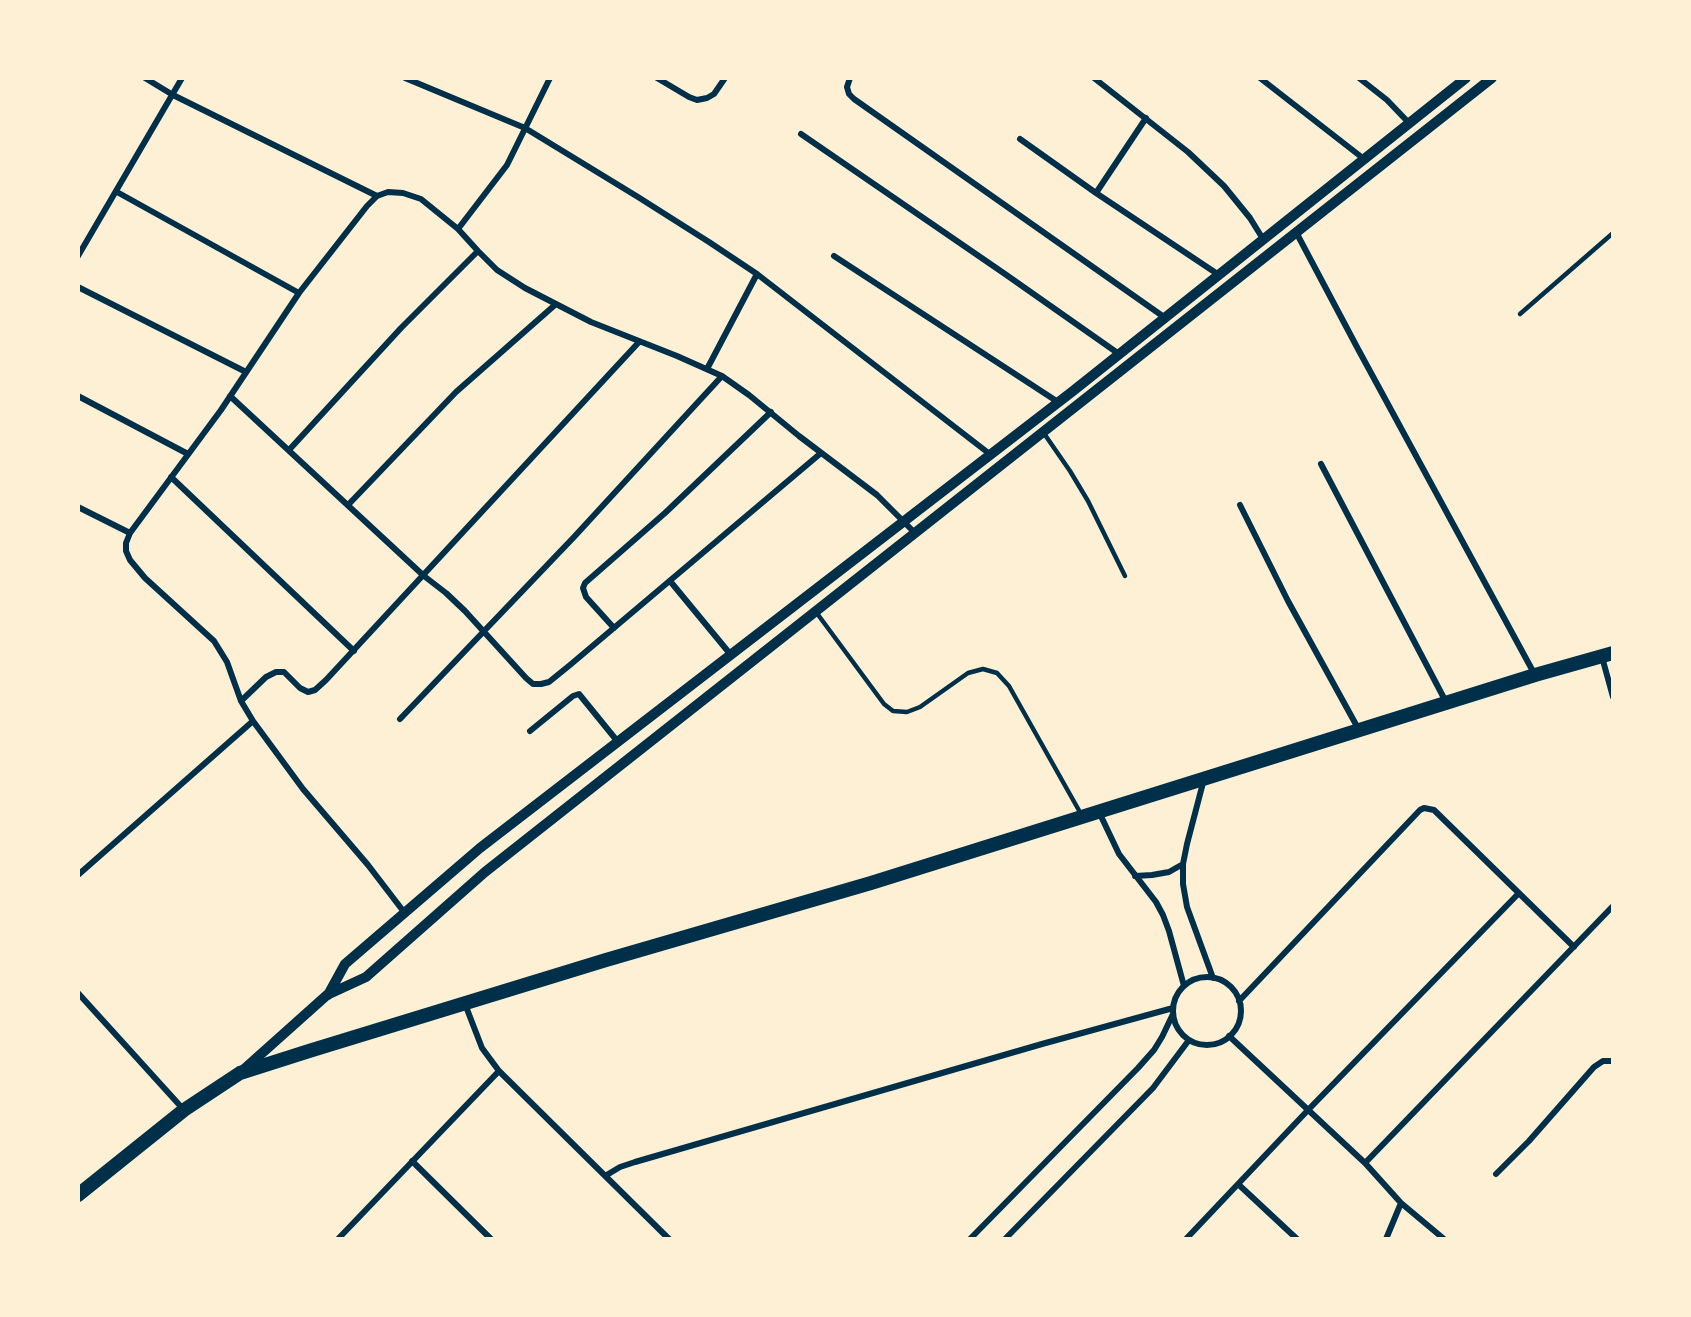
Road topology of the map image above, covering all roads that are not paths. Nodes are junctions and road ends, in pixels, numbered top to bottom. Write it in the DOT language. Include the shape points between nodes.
graph roads {
  1 [pos="145,78"];
  2 [pos="182,78"];
  3 [pos="405,78"];
  4 [pos="550,78"];
  5 [pos="657,78"];
  6 [pos="724,78"];
  7 [pos="850,78"];
  8 [pos="1094,78"];
  9 [pos="1260,78"];
  10 [pos="1359,78"];
  11 [pos="1466,78"];
  12 [pos="1492,78"];
  13 [pos="173,95"];
  14 [pos="1146,118"];
  15 [pos="1409,123"];
  16 [pos="525,128"];
  17 [pos="801,134"];
  18 [pos="1020,139"];
  19 [pos="1364,159"];
  20 [pos="117,192"];
  21 [pos="1096,193"];
  22 [pos="377,196"];
  23 [pos="458,229"];
  24 [pos="1296,232"];
  25 [pos="1613,233"];
  26 [pos="1263,239"];
  27 [pos="478,251"];
  28 [pos="78,256"];
  29 [pos="834,256"];
  30 [pos="757,274"];
  31 [pos="1219,275"];
  32 [pos="78,288"];
  33 [pos="299,293"];
  34 [pos="556,303"];
  35 [pos="1520,314"];
  36 [pos="1164,317"];
  37 [pos="639,342"];
  38 [pos="1119,354"];
  39 [pos="706,369"];
  40 [pos="246,372"];
  41 [pos="722,376"];
  42 [pos="78,396"];
  43 [pos="230,396"];
  44 [pos="1058,402"];
  45 [pos="771,412"];
  46 [pos="1043,432"];
  47 [pos="289,450"];
  48 [pos="821,453"];
  49 [pos="188,454"];
  50 [pos="991,455"];
  51 [pos="1321,464"];
  52 [pos="171,477"];
  53 [pos="348,505"];
  54 [pos="1240,505"];
  55 [pos="78,507"];
  56 [pos="904,522"];
  57 [pos="130,533"];
  58 [pos="915,533"];
  59 [pos="424,576"];
  60 [pos="1125,576"];
  61 [pos="670,581"];
  62 [pos="816,612"];
  63 [pos="614,628"];
  64 [pos="484,632"];
  65 [pos="354,651"];
  66 [pos="731,655"];
  67 [pos="1607,655"];
  68 [pos="1535,675"];
  69 [pos="1613,697"];
  70 [pos="241,701"];
  71 [pos="1447,703"];
  72 [pos="400,719"];
  73 [pos="253,721"];
  74 [pos="1359,730"];
  75 [pos="530,731"];
  76 [pos="618,742"];
  77 [pos="1204,778"];
  78 [pos="1098,812"];
  79 [pos="1083,816"];
  80 [pos="1184,864"];
  81 [pos="78,875"];
  82 [pos="1135,876"];
  83 [pos="1519,892"];
  84 [pos="1613,906"];
  85 [pos="404,912"];
  86 [pos="1574,947"];
  87 [pos="1213,978"];
  88 [pos="1184,986"];
  89 [pos="78,993"];
  90 [pos="327,995"];
  91 [pos="1239,1001"];
  92 [pos="464,1004"];
  93 [pos="1173,1011"];
  94 [pos="1229,1036"];
  95 [pos="1189,1040"];
  96 [pos="1613,1061"];
  97 [pos="500,1071"];
  98 [pos="240,1073"];
  99 [pos="1309,1109"];
  100 [pos="184,1110"];
  101 [pos="412,1161"];
  102 [pos="1365,1163"];
  103 [pos="1496,1174"];
  104 [pos="605,1176"];
  105 [pos="1238,1184"];
  106 [pos="78,1195"];
  107 [pos="1401,1203"];
  108 [pos="343,1237"];
  109 [pos="491,1239"];
  110 [pos="669,1239"];
  111 [pos="970,1239"];
  112 [pos="1005,1239"];
  113 [pos="1186,1239"];
  114 [pos="1297,1239"];
  115 [pos="1386,1239"];
  116 [pos="1444,1239"];
  1 -- 13 [label="street"];
  2 -- 13 [label="street"];
  3 -- 16 [label="street"];
  4 -- 16 [label="street"];
  5 -- 6 [label="street" via="697,100 714,94"];
  7 -- 36 [label="street" via="849,94 867,109"];
  8 -- 14 [label="street"];
  9 -- 19 [label="street"];
  10 -- 15 [label="street"];
  11 -- 15 [label="street"];
  12 -- 24 [label="street"];
  13 -- 20 [label="street"];
  13 -- 22 [label="street"];
  14 -- 21 [label="street"];
  14 -- 26 [label="street" via="1224,186"];
  15 -- 19 [label="street"];
  16 -- 23 [label="street" via="507,165"];
  16 -- 30 [label="street"];
  17 -- 38 [label="street"];
  18 -- 21 [label="street"];
  19 -- 26 [label="street"];
  20 -- 28 [label="street"];
  20 -- 33 [label="street"];
  21 -- 31 [label="street"];
  22 -- 23 [label="street" via="403,193 421,199"];
  22 -- 33 [label="street"];
  23 -- 27 [label="street"];
  24 -- 46 [label="street"];
  24 -- 68 [label="street"];
  25 -- 35 [label="lane"];
  26 -- 31 [label="street"];
  27 -- 34 [label="street" via="497,270"];
  27 -- 47 [label="street"];
  29 -- 44 [label="street"];
  30 -- 39 [label="street"];
  30 -- 50 [label="street"];
  31 -- 36 [label="street"];
  32 -- 40 [label="street"];
  33 -- 40 [label="street"];
  34 -- 37 [label="street"];
  34 -- 53 [label="street" via="456,392"];
  36 -- 38 [label="street"];
  37 -- 39 [label="street"];
  37 -- 59 [label="street"];
  38 -- 44 [label="street"];
  39 -- 41 [label="street"];
  40 -- 43 [label="street"];
  41 -- 45 [label="street"];
  41 -- 64 [label="street"];
  42 -- 49 [label="street"];
  43 -- 47 [label="street"];
  43 -- 49 [label="street"];
  44 -- 50 [label="street"];
  45 -- 48 [label="street"];
  45 -- 63 [label="street" via="585,583 586,597"];
  46 -- 58 [label="street"];
  46 -- 60 [label="lane" via="1088,501"];
  47 -- 53 [label="street"];
  48 -- 56 [label="street" via="877,495"];
  48 -- 61 [label="street"];
  49 -- 52 [label="street"];
  50 -- 56 [label="street"];
  51 -- 71 [label="street"];
  52 -- 57 [label="street"];
  52 -- 65 [label="street"];
  53 -- 59 [label="street"];
  54 -- 74 [label="street"];
  55 -- 57 [label="street"];
  56 -- 58 [label="street"];
  56 -- 66 [label="street"];
  57 -- 70 [label="street" via="126,551 130,560 214,641 227,662"];
  58 -- 62 [label="street"];
  59 -- 64 [label="street"];
  59 -- 65 [label="street"];
  61 -- 63 [label="street"];
  61 -- 66 [label="street"];
  62 -- 79 [label="lane" via="893,711 907,712 920,707 968,673 983,669 997,674 1009,686"];
  62 -- 90 [label="street" via="485,872 366,977"];
  63 -- 64 [label="street" via="549,682 541,684 526,678"];
  64 -- 72 [label="street"];
  65 -- 70 [label="street" via="315,690 308,692 284,672 276,672"];
  66 -- 76 [label="street"];
  67 -- 68 [label="main road"];
  67 -- 69 [label="street"];
  68 -- 71 [label="main road"];
  70 -- 73 [label="street"];
  71 -- 74 [label="main road"];
  73 -- 81 [label="street"];
  73 -- 85 [label="street"];
  74 -- 77 [label="main road"];
  75 -- 76 [label="street" via="579,694"];
  76 -- 85 [label="street"];
  77 -- 78 [label="main road"];
  77 -- 80 [label="street"];
  78 -- 79 [label="main road"];
  78 -- 82 [label="street"];
  79 -- 92 [label="main road"];
  80 -- 82 [label="street" via="1169,872"];
  80 -- 87 [label="street" via="1187,907"];
  82 -- 88 [label="street" via="1163,915"];
  83 -- 86 [label="street"];
  83 -- 91 [label="street" via="1434,810 1424,808"];
  83 -- 99 [label="street"];
  84 -- 86 [label="street"];
  85 -- 90 [label="street" via="345,964"];
  86 -- 102 [label="street"];
  87 -- 88 [label="street" via="1193,980"];
  87 -- 91 [label="street" via="1231,988"];
  88 -- 93 [label="street"];
  89 -- 100 [label="street"];
  90 -- 98 [label="street"];
  91 -- 94 [label="street" via="1240,1018"];
  92 -- 97 [label="street" via="482,1048"];
  92 -- 98 [label="main road"];
  93 -- 95 [label="street" via="1176,1024"];
  93 -- 104 [label="street" via="1042,1044 635,1162"];
  93 -- 111 [label="street" via="1154,1050 1138,1068"];
  94 -- 95 [label="street" via="1210,1045"];
  94 -- 99 [label="street"];
  95 -- 112 [label="street" via="1153,1088"];
  96 -- 103 [label="street" via="1603,1061 1594,1067"];
  97 -- 101 [label="street"];
  97 -- 104 [label="street"];
  98 -- 100 [label="main road"];
  99 -- 102 [label="street"];
  99 -- 105 [label="street"];
  100 -- 106 [label="main road"];
  101 -- 108 [label="street"];
  101 -- 109 [label="street"];
  102 -- 107 [label="street"];
  104 -- 110 [label="street"];
  105 -- 113 [label="street"];
  105 -- 114 [label="street"];
  107 -- 115 [label="street"];
  107 -- 116 [label="street"];
}
